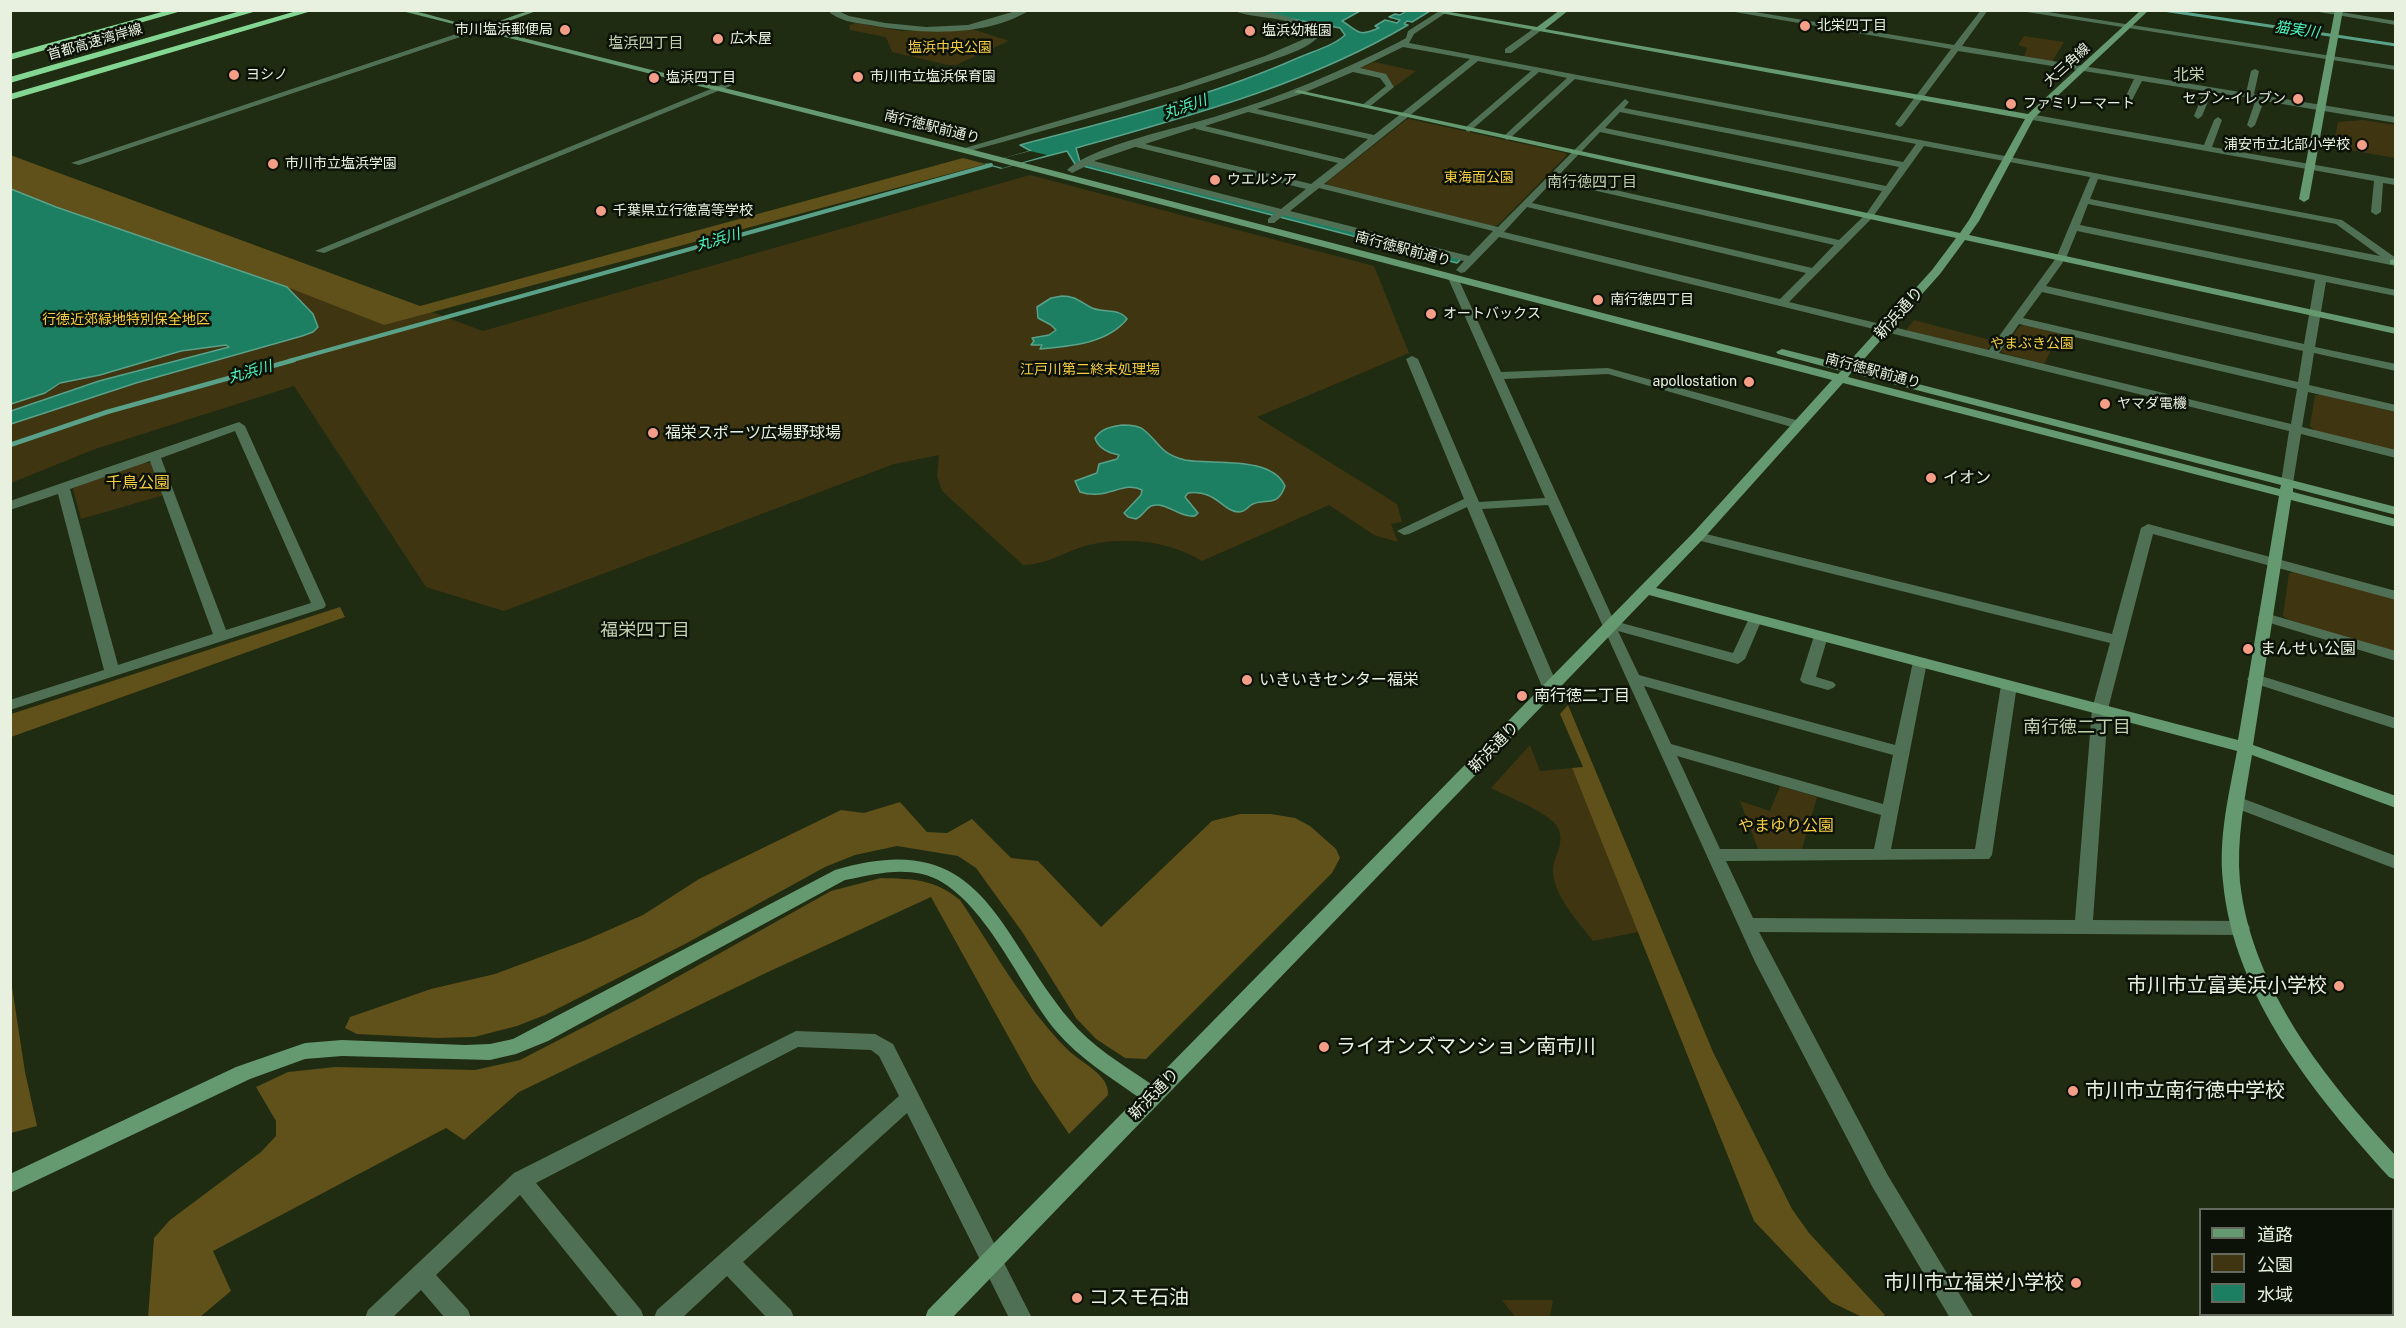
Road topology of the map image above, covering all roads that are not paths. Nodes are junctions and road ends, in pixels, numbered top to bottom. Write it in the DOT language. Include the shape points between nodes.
graph roads {
  1 [pos="181,10"];
  2 [pos="233,10"];
  3 [pos="256,10"];
  4 [pos="310,10"];
  5 [pos="401,10"];
  6 [pos="435,10"];
  7 [pos="536,10"];
  8 [pos="830,10"];
  9 [pos="1027,10"];
  10 [pos="1235,10"];
  11 [pos="1566,10"];
  12 [pos="1726,10"];
  13 [pos="1985,10"];
  14 [pos="2017,10"];
  15 [pos="2146,10"];
  16 [pos="2310,10"];
  17 [pos="1445,12"];
  18 [pos="2339,13"];
  19 [pos="2396,23"];
  20 [pos="492,25"];
  21 [pos="2128,27"];
  22 [pos="1539,29"];
  23 [pos="477,30"];
  24 [pos="1402,44"];
  25 [pos="1957,48"];
  26 [pos="1508,51"];
  27 [pos="10,57"];
  28 [pos="1476,58"];
  29 [pos="2330,58"];
  30 [pos="2396,68"];
  31 [pos="1352,69"];
  32 [pos="2082,69"];
  33 [pos="1537,70"];
  34 [pos="2254,71"];
  35 [pos="10,73"];
  36 [pos="1573,76"];
  37 [pos="2139,78"];
  38 [pos="10,80"];
  39 [pos="2157,81"];
  40 [pos="730,84"];
  41 [pos="718,89"];
  42 [pos="1638,89"];
  43 [pos="2209,90"];
  44 [pos="1298,92"];
  45 [pos="2151,93"];
  46 [pos="2249,96"];
  47 [pos="10,97"];
  48 [pos="1920,97"];
  49 [pos="2260,99"];
  50 [pos="2127,102"];
  51 [pos="1365,106"];
  52 [pos="2321,108"];
  53 [pos="1248,109"];
  54 [pos="1618,109"];
  55 [pos="1405,115"];
  56 [pos="2198,116"];
  57 [pos="2030,117"];
  58 [pos="2218,120"];
  59 [pos="2396,120"];
  60 [pos="1899,124"];
  61 [pos="2251,125"];
  62 [pos="1196,126"];
  63 [pos="1469,129"];
  64 [pos="1598,129"];
  65 [pos="1508,137"];
  66 [pos="1376,138"];
  67 [pos="1921,142"];
  68 [pos="1136,144"];
  69 [pos="979,146"];
  70 [pos="2014,146"];
  71 [pos="2207,148"];
  72 [pos="963,150"];
  73 [pos="1576,152"];
  74 [pos="2008,159"];
  75 [pos="1016,160"];
  76 [pos="1346,162"];
  77 [pos="76,163"];
  78 [pos="1081,165"];
  79 [pos="1905,165"];
  80 [pos="2310,166"];
  81 [pos="2095,176"];
  82 [pos="1551,178"];
  83 [pos="2379,179"];
  84 [pos="2396,182"];
  85 [pos="1315,186"];
  86 [pos="1888,189"];
  87 [pos="2304,199"];
  88 [pos="2085,201"];
  89 [pos="1525,204"];
  90 [pos="2376,212"];
  91 [pos="1278,216"];
  92 [pos="1869,216"];
  93 [pos="2074,227"];
  94 [pos="1498,232"];
  95 [pos="1963,236"];
  96 [pos="1841,244"];
  97 [pos="320,250"];
  98 [pos="2061,258"];
  99 [pos="1471,260"];
  100 [pos="2395,262"];
  101 [pos="1814,271"];
  102 [pos="1457,274"];
  103 [pos="2321,278"];
  104 [pos="2039,288"];
  105 [pos="2396,293"];
  106 [pos="1782,303"];
  107 [pos="2315,313"];
  108 [pos="2016,320"];
  109 [pos="1886,328"];
  110 [pos="2396,331"];
  111 [pos="2309,349"];
  112 [pos="1992,354"];
  113 [pos="1412,358"];
  114 [pos="2396,368"];
  115 [pos="1844,374"];
  116 [pos="1497,376"];
  117 [pos="2303,388"];
  118 [pos="2396,409"];
  119 [pos="1799,425"];
  120 [pos="2296,429"];
  121 [pos="2396,454"];
  122 [pos="154,456"];
  123 [pos="63,487"];
  124 [pos="2286,489"];
  125 [pos="1553,501"];
  126 [pos="1472,503"];
  127 [pos="10,506"];
  128 [pos="2396,511"];
  129 [pos="2396,523"];
  130 [pos="1404,531"];
  131 [pos="1698,536"];
  132 [pos="2274,562"];
  133 [pos="1648,590"];
  134 [pos="2396,596"];
  135 [pos="2265,617"];
  136 [pos="1755,619"];
  137 [pos="1612,627"];
  138 [pos="1821,636"];
  139 [pos="221,637"];
  140 [pos="2117,640"];
  141 [pos="2396,656"];
  142 [pos="1920,662"];
  143 [pos="112,672"];
  144 [pos="1633,678"];
  145 [pos="2255,679"];
  146 [pos="1828,685"];
  147 [pos="2009,685"];
  148 [pos="1551,689"];
  149 [pos="10,705"];
  150 [pos="2100,709"];
  151 [pos="2396,724"];
  152 [pos="1664,747"];
  153 [pos="2245,748"];
  154 [pos="1902,753"];
  155 [pos="2236,802"];
  156 [pos="2396,802"];
  157 [pos="1890,812"];
  158 [pos="1714,855"];
  159 [pos="1881,855"];
  160 [pos="2396,863"];
  161 [pos="1746,925"];
  162 [pos="2083,927"];
  163 [pos="2241,928"];
  164 [pos="1153,1096"];
  165 [pos="910,1098"];
  166 [pos="2396,1171"];
  167 [pos="521,1180"];
  168 [pos="10,1184"];
  169 [pos="992,1260"];
  170 [pos="728,1262"];
  171 [pos="422,1275"];
  172 [pos="376,1317"];
  173 [pos="460,1317"];
  174 [pos="633,1317"];
  175 [pos="665,1317"];
  176 [pos="783,1317"];
  177 [pos="936,1317"];
  178 [pos="1021,1317"];
  179 [pos="1963,1317"];
  1 -- 27 [label="highway"];
  2 -- 35 [label="highway, 首都高速湾岸線"];
  3 -- 38 [label="highway, 首都高速湾岸線"];
  4 -- 47 [label="highway"];
  5 -- 23 [label="street, 南行徳駅前通り"];
  6 -- 20 [label="street, 南行徳駅前通り"];
  7 -- 20 [label="street"];
  8 -- 9 [label="street" via="843,17 913,29 988,24"];
  10 -- 69 [label="street" via="1298,24 1315,36 1262,61 1181,89"];
  11 -- 22 [label="street"];
  12 -- 25 [label="street"];
  13 -- 25 [label="street"];
  14 -- 21 [label="street"];
  15 -- 21 [label="street, 大三角線"];
  16 -- 18 [label="street"];
  17 -- 22 [label="street"];
  17 -- 24 [label="street" via="1411,33"];
  18 -- 19 [label="street"];
  18 -- 29 [label="street"];
  20 -- 23 [label="street"];
  20 -- 40 [label="street, 南行徳駅前通り"];
  21 -- 29 [label="street"];
  21 -- 32 [label="street, 大三角線"];
  22 -- 26 [label="street"];
  22 -- 48 [label="street"];
  23 -- 41 [label="street, 南行徳駅前通り"];
  23 -- 77 [label="street"];
  24 -- 28 [label="street"];
  24 -- 31 [label="street"];
  25 -- 32 [label="street"];
  25 -- 48 [label="street"];
  28 -- 33 [label="street"];
  28 -- 55 [label="street"];
  29 -- 30 [label="street"];
  29 -- 52 [label="street"];
  31 -- 44 [label="street"];
  31 -- 51 [label="street" via="1383,76 1390,87"];
  32 -- 37 [label="street"];
  32 -- 57 [label="street, 大三角線"];
  33 -- 36 [label="street"];
  33 -- 63 [label="street"];
  34 -- 46 [label="street"];
  36 -- 42 [label="street"];
  36 -- 65 [label="street"];
  37 -- 39 [label="street"];
  37 -- 50 [label="street"];
  39 -- 43 [label="street"];
  39 -- 45 [label="street"];
  40 -- 41 [label="street"];
  40 -- 69 [label="street, 南行徳駅前通り"];
  41 -- 72 [label="street, 南行徳駅前通り"];
  41 -- 97 [label="street"];
  42 -- 54 [label="street"];
  42 -- 67 [label="street"];
  43 -- 46 [label="street"];
  43 -- 56 [label="street"];
  44 -- 51 [label="street"];
  44 -- 53 [label="street"];
  46 -- 49 [label="street"];
  48 -- 57 [label="street"];
  48 -- 60 [label="street"];
  49 -- 52 [label="street"];
  49 -- 61 [label="street"];
  51 -- 55 [label="street"];
  52 -- 59 [label="street"];
  52 -- 80 [label="street"];
  53 -- 62 [label="street"];
  53 -- 66 [label="street"];
  54 -- 64 [label="street"];
  54 -- 79 [label="street"];
  55 -- 63 [label="street"];
  55 -- 66 [label="street"];
  57 -- 70 [label="street, 大三角線"];
  57 -- 71 [label="street"];
  58 -- 71 [label="street"];
  62 -- 68 [label="street"];
  62 -- 76 [label="street"];
  63 -- 65 [label="street"];
  64 -- 73 [label="street"];
  64 -- 86 [label="street"];
  65 -- 73 [label="street"];
  66 -- 76 [label="street"];
  67 -- 74 [label="street"];
  67 -- 79 [label="street"];
  68 -- 78 [label="street" via="1101,154"];
  68 -- 85 [label="street"];
  69 -- 72 [label="street"];
  69 -- 75 [label="street, 南行徳駅前通り"];
  70 -- 74 [label="street, 新浜通り"];
  71 -- 80 [label="street"];
  72 -- 75 [label="street, 南行徳駅前通り"];
  73 -- 82 [label="street"];
  73 -- 92 [label="street"];
  74 -- 81 [label="street"];
  74 -- 95 [label="street, 新浜通り"];
  75 -- 78 [label="street, 南行徳駅前通り"];
  75 -- 102 [label="street, 南行徳駅前通り"];
  76 -- 85 [label="street"];
  78 -- 91 [label="street, 南行徳駅前通り"];
  78 -- 91 [label="street"];
  79 -- 86 [label="street"];
  80 -- 83 [label="street"];
  80 -- 87 [label="street"];
  81 -- 88 [label="street"];
  81 -- 100 [label="street" via="2339,222"];
  82 -- 89 [label="street"];
  82 -- 96 [label="street"];
  83 -- 84 [label="street"];
  83 -- 90 [label="street"];
  85 -- 91 [label="street"];
  85 -- 94 [label="street"];
  86 -- 92 [label="street"];
  88 -- 93 [label="street"];
  88 -- 100 [label="street"];
  89 -- 94 [label="street"];
  89 -- 101 [label="street"];
  91 -- 99 [label="street"];
  91 -- 102 [label="street, 南行徳駅前通り"];
  92 -- 95 [label="street"];
  92 -- 96 [label="street"];
  93 -- 98 [label="street"];
  93 -- 103 [label="street"];
  94 -- 99 [label="street"];
  94 -- 106 [label="street"];
  95 -- 98 [label="street"];
  95 -- 109 [label="street, 新浜通り"];
  96 -- 101 [label="street"];
  98 -- 104 [label="street"];
  98 -- 107 [label="street"];
  99 -- 102 [label="street"];
  101 -- 106 [label="street"];
  102 -- 115 [label="street, 南行徳駅前通り"];
  102 -- 116 [label="street"];
  103 -- 105 [label="street"];
  103 -- 107 [label="street"];
  104 -- 108 [label="street"];
  104 -- 111 [label="street"];
  106 -- 109 [label="street"];
  107 -- 110 [label="street"];
  107 -- 111 [label="street"];
  108 -- 112 [label="street"];
  108 -- 117 [label="street"];
  109 -- 112 [label="street"];
  109 -- 115 [label="street, 新浜通り"];
  111 -- 114 [label="street"];
  111 -- 117 [label="street"];
  112 -- 120 [label="street"];
  113 -- 126 [label="street"];
  115 -- 119 [label="street, 新浜通り"];
  115 -- 124 [label="street, 南行徳駅前通り"];
  116 -- 119 [label="street" via="1608,371"];
  116 -- 125 [label="street"];
  117 -- 118 [label="street"];
  117 -- 120 [label="street"];
  119 -- 131 [label="street, 新浜通り"];
  120 -- 121 [label="street"];
  120 -- 124 [label="street"];
  122 -- 123 [label="street"];
  122 -- 139 [label="street"];
  122 -- 139 [label="street" via="239,426 319,605"];
  123 -- 127 [label="street"];
  123 -- 143 [label="street"];
  124 -- 128 [label="street, 南行徳駅前通り"];
  124 -- 129 [label="street, 南行徳駅前通り"];
  124 -- 132 [label="street"];
  125 -- 126 [label="street"];
  125 -- 137 [label="street"];
  126 -- 130 [label="street"];
  126 -- 148 [label="street"];
  131 -- 133 [label="street, 新浜通り"];
  131 -- 140 [label="street"];
  132 -- 134 [label="street"];
  132 -- 135 [label="street"];
  132 -- 140 [label="street" via="2148,528"];
  133 -- 136 [label="street"];
  133 -- 137 [label="street, 新浜通り"];
  135 -- 141 [label="street"];
  135 -- 145 [label="street"];
  136 -- 137 [label="street" via="1738,659"];
  136 -- 138 [label="street"];
  137 -- 144 [label="street"];
  137 -- 148 [label="street, 新浜通り"];
  138 -- 142 [label="street"];
  138 -- 146 [label="street" via="1808,680"];
  139 -- 143 [label="street"];
  140 -- 150 [label="street"];
  142 -- 147 [label="street"];
  142 -- 154 [label="street"];
  143 -- 149 [label="street"];
  144 -- 152 [label="street"];
  144 -- 154 [label="street"];
  145 -- 151 [label="street"];
  145 -- 153 [label="street"];
  147 -- 150 [label="street"];
  147 -- 159 [label="street" via="1983,855"];
  148 -- 164 [label="street, 新浜通り"];
  150 -- 153 [label="street"];
  150 -- 162 [label="street"];
  152 -- 157 [label="street"];
  152 -- 158 [label="street"];
  153 -- 155 [label="street"];
  153 -- 156 [label="street"];
  154 -- 157 [label="street"];
  155 -- 160 [label="street"];
  155 -- 163 [label="street" via="2230,865"];
  157 -- 159 [label="street"];
  158 -- 159 [label="street"];
  158 -- 161 [label="street"];
  161 -- 162 [label="street"];
  161 -- 179 [label="street" via="1880,1180"];
  162 -- 163 [label="street"];
  163 -- 166 [label="street" via="2261,982 2292,1039 2345,1113"];
  164 -- 168 [label="street" via="1094,1055 1062,1025 967,889 939,871 918,864 894,863 841,875 516,1046 465,1053 342,1048 275,1060"];
  164 -- 169 [label="street, 新浜通り"];
  165 -- 167 [label="street" via="886,1050 875,1042 796,1039"];
  165 -- 169 [label="street"];
  165 -- 170 [label="street"];
  167 -- 171 [label="street"];
  167 -- 174 [label="street"];
  169 -- 177 [label="street, 新浜通り"];
  169 -- 178 [label="street"];
  170 -- 175 [label="street"];
  170 -- 176 [label="street"];
  171 -- 172 [label="street"];
  171 -- 173 [label="street"];
}
